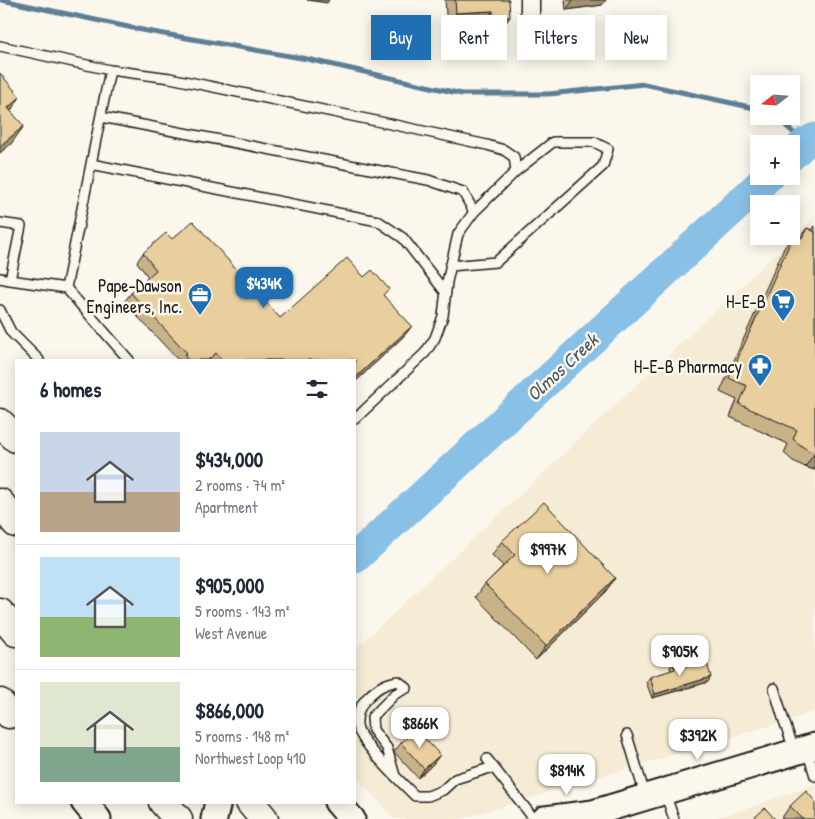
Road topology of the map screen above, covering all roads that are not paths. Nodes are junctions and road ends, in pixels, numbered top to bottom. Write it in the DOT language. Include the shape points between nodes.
graph roads {
  1 [pos="530,0"];
  2 [pos="530,15"];
  3 [pos="0,46"];
  4 [pos="110,70"];
  5 [pos="101,117"];
  6 [pos="91,164"];
  7 [pos="516,171"];
  8 [pos="474,212"];
  9 [pos="0,223"];
  10 [pos="450,266"];
  11 [pos="0,278"];
  12 [pos="10,280"];
  13 [pos="66,288"];
  14 [pos="446,293"];
  15 [pos="0,310"];
  16 [pos="38,359"];
  17 [pos="128,359"];
  18 [pos="0,416"];
  19 [pos="356,419"];
  20 [pos="0,423"];
  21 [pos="15,436"];
  22 [pos="15,436"];
  23 [pos="0,503"];
  24 [pos="15,522"];
  25 [pos="0,613"];
  26 [pos="15,631"];
  27 [pos="774,688"];
  28 [pos="627,735"];
  29 [pos="806,749"];
  30 [pos="487,759"];
  31 [pos="493,767"];
  32 [pos="395,776"];
  33 [pos="815,776"];
  34 [pos="655,794"];
  35 [pos="86,804"];
  36 [pos="165,804"];
  37 [pos="218,804"];
  38 [pos="252,804"];
  39 [pos="340,804"];
  40 [pos="589,817"];
  41 [pos="98,819"];
  42 [pos="178,819"];
  43 [pos="214,819"];
  44 [pos="264,819"];
  45 [pos="352,819"];
  46 [pos="534,819"];
  47 [pos="546,819"];
  48 [pos="674,819"];
  1 -- 2 [label="street"];
  3 -- 4 [label="lane"];
  4 -- 5 [label="lane"];
  4 -- 7 [label="lane" via="170,78 504,150 514,157"];
  5 -- 6 [label="lane"];
  5 -- 8 [label="lane" via="428,180 462,192"];
  6 -- 13 [label="lane"];
  6 -- 14 [label="lane" via="378,222 403,238"];
  7 -- 8 [label="lane"];
  7 -- 10 [label="lane" via="553,142 594,142 608,149 603,166 496,262"];
  8 -- 10 [label="lane" via="458,234"];
  9 -- 12 [label="lane" via="21,226"];
  10 -- 14 [label="lane"];
  11 -- 12 [label="lane"];
  12 -- 13 [label="lane"];
  13 -- 17 [label="lane"];
  14 -- 19 [label="lane" via="436,338 425,353"];
  15 -- 16 [label="lane" via="11,332"];
  18 -- 21 [label="main road"];
  20 -- 22 [label="highway"];
  23 -- 24 [label="highway"];
  25 -- 26 [label="highway"];
  27 -- 29 [label="lane" via="783,718"];
  28 -- 34 [label="lane"];
  29 -- 33 [label="lane"];
  29 -- 34 [label="main road"];
  30 -- 31 [label="lane"];
  31 -- 32 [label="lane" via="456,779 443,790 428,796 415,796"];
  31 -- 46 [label="lane"];
  32 -- 32 [label="lane" via="362,737 357,715 364,701 376,689 387,682 398,681 407,688 394,694 372,717 373,730 386,748"];
  34 -- 40 [label="main road"];
  34 -- 48 [label="lane"];
  35 -- 41 [label="main road"];
  36 -- 42 [label="highway"];
  37 -- 43 [label="main road"];
  38 -- 44 [label="highway"];
  39 -- 45 [label="main road"];
  40 -- 47 [label="main road"];
}
